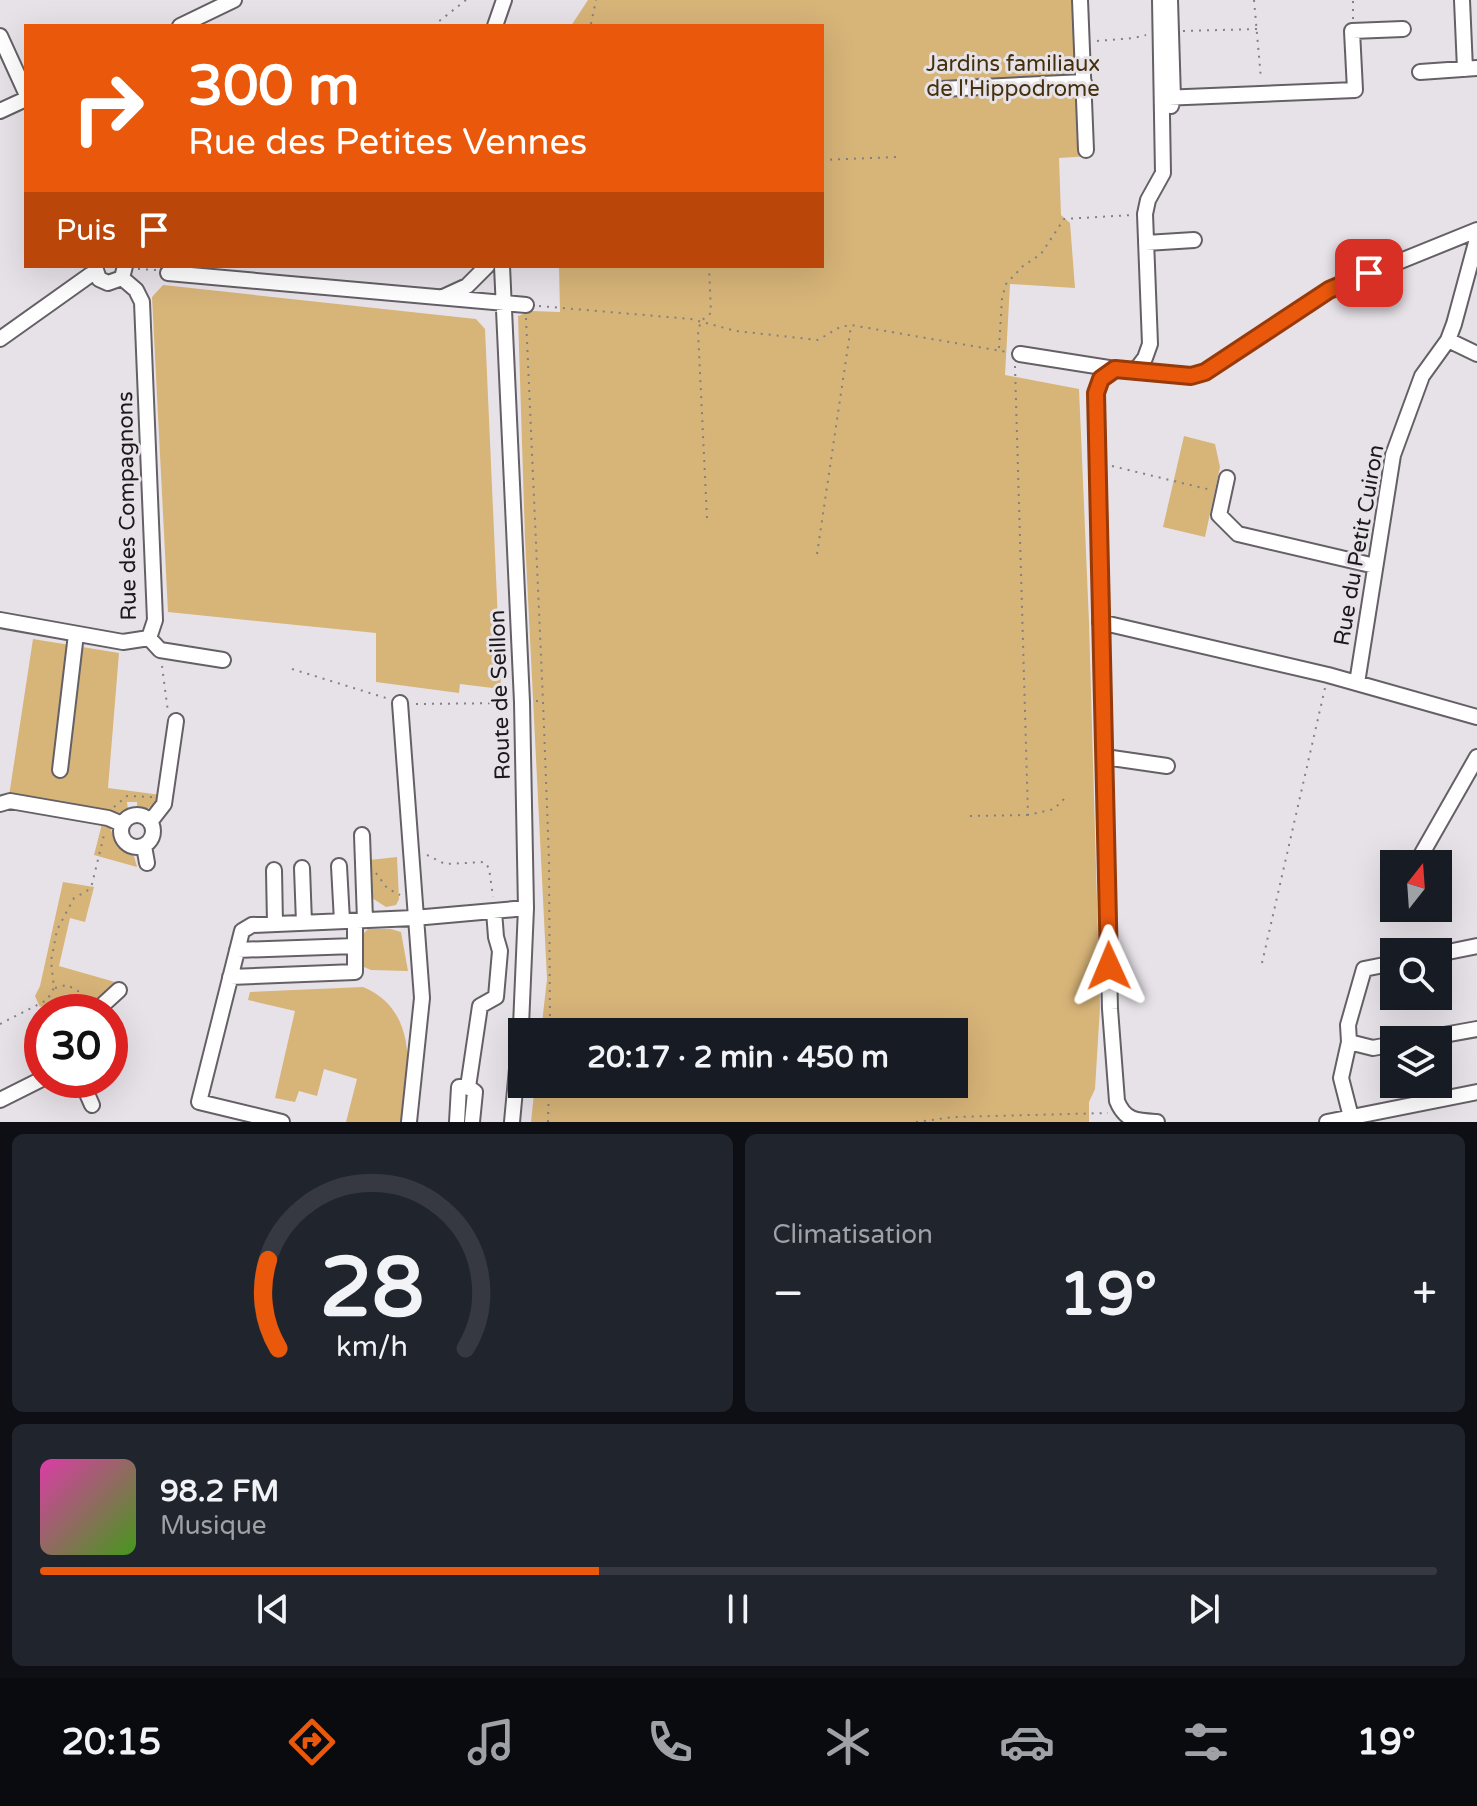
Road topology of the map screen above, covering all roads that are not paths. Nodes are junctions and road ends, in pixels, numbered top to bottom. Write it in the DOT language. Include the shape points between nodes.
graph roads {
  1 [pos="234,0"];
  2 [pos="504,0"];
  3 [pos="1080,0"];
  4 [pos="1160,0"];
  5 [pos="1170,0"];
  6 [pos="1462,0"];
  7 [pos="184,24"];
  8 [pos="496,24"];
  9 [pos="1403,29"];
  10 [pos="0,36"];
  11 [pos="1471,68"];
  12 [pos="1420,72"];
  13 [pos="1084,82"];
  14 [pos="24,89"];
  15 [pos="941,89"];
  16 [pos="1168,98"];
  17 [pos="24,100"];
  18 [pos="0,111"];
  19 [pos="1086,150"];
  20 [pos="1477,230"];
  21 [pos="1477,239"];
  22 [pos="1194,240"];
  23 [pos="1146,243"];
  24 [pos="485,268"];
  25 [pos="502,268"];
  26 [pos="95,270"];
  27 [pos="124,271"];
  28 [pos="168,273"];
  29 [pos="443,297"];
  30 [pos="504,303"];
  31 [pos="526,305"];
  32 [pos="0,339"];
  33 [pos="1448,340"];
  34 [pos="1017,353"];
  35 [pos="1477,354"];
  36 [pos="1115,369"];
  37 [pos="1135,371"];
  38 [pos="1226,486"];
  39 [pos="1375,566"];
  40 [pos="0,620"];
  41 [pos="1100,622"];
  42 [pos="76,634"];
  43 [pos="149,638"];
  44 [pos="223,660"];
  45 [pos="1357,683"];
  46 [pos="400,703"];
  47 [pos="1477,717"];
  48 [pos="176,721"];
  49 [pos="1105,757"];
  50 [pos="1477,757"];
  51 [pos="1167,766"];
  52 [pos="60,770"];
  53 [pos="0,804"];
  54 [pos="150,822"];
  55 [pos="122,824"];
  56 [pos="362,835"];
  57 [pos="144,846"];
  58 [pos="1424,850"];
  59 [pos="147,863"];
  60 [pos="339,866"];
  61 [pos="302,868"];
  62 [pos="274,870"];
  63 [pos="526,908"];
  64 [pos="494,911"];
  65 [pos="414,918"];
  66 [pos="354,921"];
  67 [pos="304,923"];
  68 [pos="275,924"];
  69 [pos="355,946"];
  70 [pos="1477,946"];
  71 [pos="237,950"];
  72 [pos="1452,951"];
  73 [pos="1380,966"];
  74 [pos="230,977"];
  75 [pos="119,990"];
  76 [pos="115,994"];
  77 [pos="1477,1029"];
  78 [pos="1452,1034"];
  79 [pos="1349,1042"];
  80 [pos="1380,1047"];
  81 [pos="1341,1078"];
  82 [pos="468,1087"];
  83 [pos="24,1088"];
  84 [pos="1332,1092"];
  85 [pos="1477,1092"];
  86 [pos="89,1098"];
  87 [pos="0,1100"];
  88 [pos="92,1105"];
  89 [pos="1351,1117"];
  90 [pos="282,1122"];
  91 [pos="409,1122"];
  92 [pos="457,1122"];
  93 [pos="472,1122"];
  94 [pos="512,1122"];
  95 [pos="1157,1122"];
  96 [pos="1327,1122"];
  1 -- 7 [label="street"];
  2 -- 8 [label="street"];
  3 -- 13 [label="street"];
  4 -- 16 [label="street"];
  5 -- 16 [label="street"];
  6 -- 11 [label="street"];
  9 -- 16 [label="street" via="1352,31 1355,90"];
  10 -- 14 [label="street"];
  11 -- 12 [label="street"];
  13 -- 15 [label="street"];
  13 -- 19 [label="street"];
  16 -- 23 [label="street" via="1163,173 1148,200"];
  17 -- 18 [label="street"];
  20 -- 37 [label="street" via="1329,290 1205,372 1191,376"];
  21 -- 33 [label="street, Rue du Petit Cuiron"];
  22 -- 23 [label="street"];
  23 -- 37 [label="street" via="1150,344"];
  24 -- 29 [label="street" via="467,286"];
  25 -- 30 [label="street, Route de Seillon"];
  26 -- 27 [label="street" via="108,283"];
  26 -- 32 [label="street"];
  27 -- 43 [label="street, Rue des Compagnons" via="142,302 155,620"];
  28 -- 29 [label="street"];
  29 -- 30 [label="street"];
  30 -- 31 [label="street"];
  30 -- 63 [label="street, Route de Seillon"];
  33 -- 35 [label="street"];
  33 -- 39 [label="street, Rue du Petit Cuiron" via="1422,376 1393,455"];
  34 -- 36 [label="street"];
  36 -- 37 [label="street"];
  36 -- 41 [label="street" via="1101,379 1096,393"];
  38 -- 39 [label="street" via="1219,515 1238,534"];
  39 -- 45 [label="street, Rue du Petit Cuiron"];
  40 -- 42 [label="street, Rue des Compagnons"];
  41 -- 45 [label="street"];
  41 -- 49 [label="street"];
  42 -- 43 [label="street, Rue des Compagnons" via="123,642"];
  42 -- 52 [label="street"];
  43 -- 44 [label="street" via="160,650"];
  45 -- 47 [label="street"];
  46 -- 65 [label="street"];
  48 -- 54 [label="street" via="164,804"];
  49 -- 51 [label="street"];
  49 -- 95 [label="street" via="1117,1101 1132,1120"];
  50 -- 58 [label="street"];
  53 -- 55 [label="street" via="10,801"];
  54 -- 55 [label="street" via="136,815"];
  54 -- 57 [label="street" via="152,837"];
  55 -- 57 [label="street" via="124,841"];
  56 -- 66 [label="street"];
  57 -- 59 [label="street"];
  60 -- 66 [label="street"];
  61 -- 67 [label="street"];
  62 -- 68 [label="street"];
  63 -- 64 [label="street"];
  63 -- 94 [label="street, Route de Seillon"];
  64 -- 65 [label="street"];
  64 -- 82 [label="street" via="500,951 496,997 480,1006"];
  65 -- 66 [label="street"];
  65 -- 91 [label="street" via="422,998"];
  66 -- 67 [label="street"];
  66 -- 69 [label="street"];
  67 -- 68 [label="street"];
  68 -- 71 [label="street" via="242,931"];
  69 -- 71 [label="street"];
  69 -- 74 [label="street" via="355,972"];
  70 -- 72 [label="street"];
  71 -- 74 [label="street"];
  73 -- 79 [label="street" via="1364,969 1348,1025"];
  74 -- 90 [label="street" via="199,1102"];
  75 -- 76 [label="street"];
  77 -- 78 [label="street"];
  79 -- 80 [label="street"];
  79 -- 81 [label="street"];
  81 -- 84 [label="street"];
  81 -- 89 [label="street"];
  82 -- 92 [label="street" via="459,1087"];
  82 -- 93 [label="street" via="475,1092"];
  83 -- 87 [label="street"];
  85 -- 89 [label="street"];
  86 -- 88 [label="street"];
  89 -- 96 [label="street"];
}
